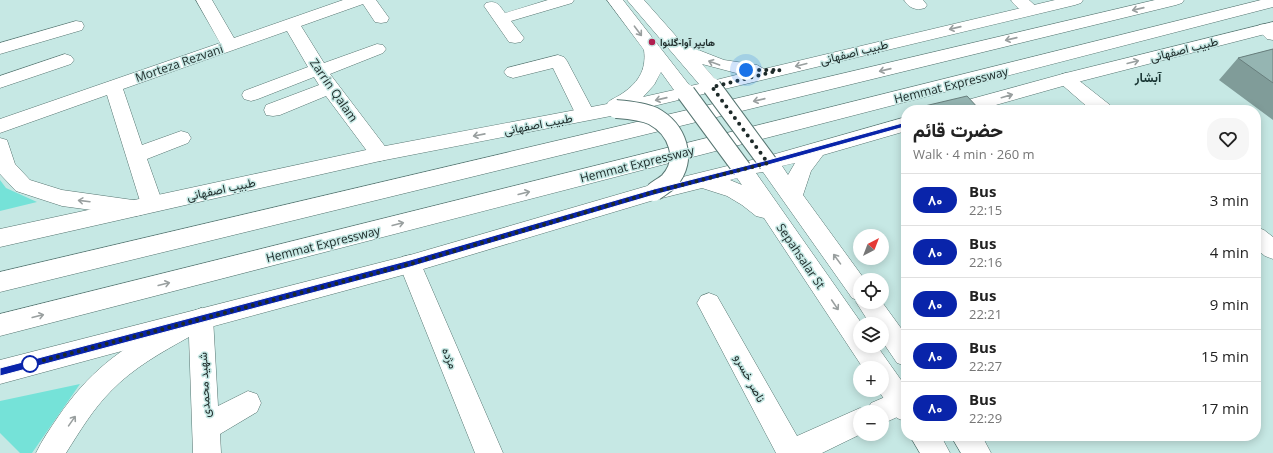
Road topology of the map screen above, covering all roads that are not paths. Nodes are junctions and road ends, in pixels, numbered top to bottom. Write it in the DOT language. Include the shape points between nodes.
graph roads {
  1 [pos="204,0"];
  2 [pos="359,0"];
  3 [pos="368,0"];
  4 [pos="566,0"];
  5 [pos="615,0"];
  6 [pos="635,0"];
  7 [pos="1075,0"];
  8 [pos="1176,0"];
  9 [pos="1273,2"];
  10 [pos="1025,5"];
  11 [pos="1249,8"];
  12 [pos="1273,10"];
  13 [pos="380,18"];
  14 [pos="291,24"];
  15 [pos="76,26"];
  16 [pos="1270,30"];
  17 [pos="515,38"];
  18 [pos="672,41"];
  19 [pos="230,45"];
  20 [pos="0,49"];
  21 [pos="377,49"];
  22 [pos="653,50"];
  23 [pos="65,60"];
  24 [pos="319,70"];
  25 [pos="780,70"];
  26 [pos="513,72"];
  27 [pos="1066,79"];
  28 [pos="0,82"];
  29 [pos="113,86"];
  30 [pos="712,87"];
  31 [pos="330,88"];
  32 [pos="686,93"];
  33 [pos="251,95"];
  34 [pos="990,105"];
  35 [pos="1097,105"];
  36 [pos="273,110"];
  37 [pos="610,110"];
  38 [pos="584,114"];
  39 [pos="901,125"];
  40 [pos="0,126"];
  41 [pos="181,138"];
  42 [pos="0,144"];
  43 [pos="816,149"];
  44 [pos="380,154"];
  45 [pos="136,155"];
  46 [pos="768,163"];
  47 [pos="742,169"];
  48 [pos="701,180"];
  49 [pos="654,192"];
  50 [pos="792,196"];
  51 [pos="144,206"];
  52 [pos="778,222"];
  53 [pos="0,238"];
  54 [pos="1261,240"];
  55 [pos="1273,250"];
  56 [pos="410,264"];
  57 [pos="853,281"];
  58 [pos="0,282"];
  59 [pos="709,303"];
  60 [pos="873,309"];
  61 [pos="201,318"];
  62 [pos="0,325"];
  63 [pos="853,332"];
  64 [pos="901,347"];
  65 [pos="0,372"];
  66 [pos="889,388"];
  67 [pos="248,403"];
  68 [pos="898,406"];
  69 [pos="853,424"];
  70 [pos="207,440"];
  71 [pos="928,441"];
  72 [pos="969,441"];
  73 [pos="50,453"];
  74 [pos="489,453"];
  75 [pos="791,453"];
  76 [pos="936,453"];
  77 [pos="977,453"];
  1 -- 19 [label="main road"];
  2 -- 14 [label="main road, Morteza Rezvani"];
  3 -- 13 [label="main road"];
  4 -- 17 [label="main road" via="497,12"];
  5 -- 22 [label="main road, Sepahsalar St, one-way"];
  6 -- 18 [label="main road"];
  7 -- 10 [label="main road, طبیب اصفهانی"];
  8 -- 58 [label="main road, one-way"];
  9 -- 11 [label="main road, Hemmat Expressway"];
  10 -- 25 [label="main road, طبیب اصفهانی, one-way"];
  11 -- 12 [label="main road"];
  62 -- 11 [label="main road, Hemmat Expressway, one-way"];
  14 -- 19 [label="main road, Morteza Rezvani"];
  14 -- 24 [label="main road, Zarrin Qalam"];
  15 -- 20 [label="main road"];
  27 -- 16 [label="main road, طبیب اصفهانی, one-way"];
  25 -- 18 [label="main road, one-way" via="757,71 721,66 690,53"];
  18 -- 30 [label="main road"];
  19 -- 29 [label="main road, Morteza Rezvani"];
  21 -- 24 [label="main road"];
  22 -- 32 [label="main road, Sepahsalar St"];
  22 -- 37 [label="main road" via="653,69 648,79 628,98"];
  23 -- 28 [label="main road"];
  24 -- 31 [label="main road, Zarrin Qalam"];
  24 -- 33 [label="main road"];
  25 -- 30 [label="main road, طبیب اصفهانی"];
  26 -- 38 [label="main road" via="558,61"];
  34 -- 27 [label="main road, طبیب اصفهانی, one-way"];
  27 -- 35 [label="main road"];
  29 -- 40 [label="main road, Morteza Rezvani"];
  29 -- 45 [label="main road"];
  30 -- 32 [label="main road, طبیب اصفهانی"];
  30 -- 46 [label="main road, bridge"];
  31 -- 36 [label="main road"];
  31 -- 44 [label="main road, Zarrin Qalam"];
  32 -- 37 [label="main road, طبیب اصفهانی, one-way"];
  32 -- 47 [label="main road, Sepahsalar St, bridge"];
  37 -- 38 [label="main road, طبیب اصفهانی"];
  37 -- 49 [label="main road, bridge" via="635,111 653,117 667,126 677,138 681,153 678,167 669,181"];
  38 -- 44 [label="main road, طبیب اصفهانی, one-way"];
  39 -- 43 [label="main road"];
  41 -- 45 [label="main road"];
  51 -- 42 [label="main road, one-way" via="62,198 23,186 6,167"];
  43 -- 46 [label="main road"];
  43 -- 50 [label="main road" via="800,168"];
  44 -- 51 [label="main road, طبیب اصفهانی"];
  45 -- 51 [label="main road"];
  46 -- 47 [label="main road"];
  46 -- 50 [label="main road"];
  47 -- 48 [label="main road"];
  47 -- 52 [label="main road, Sepahsalar St"];
  48 -- 49 [label="main road"];
  48 -- 52 [label="main road" via="720,184 738,192"];
  49 -- 56 [label="main road"];
  57 -- 50 [label="main road, one-way"];
  51 -- 53 [label="main road, طبیب اصفهانی"];
  52 -- 63 [label="main road, Sepahsalar St, one-way"];
  54 -- 55 [label="main road"];
  56 -- 61 [label="main road"];
  56 -- 74 [label="main road, مژده"];
  59 -- 75 [label="main road, ناصر خسرو"];
  60 -- 64 [label="main road"];
  61 -- 65 [label="main road"];
  61 -- 70 [label="main road, شهید محمدی"];
  73 -- 61 [label="main road, one-way" via="84,403 111,374 138,353"];
  66 -- 68 [label="main road"];
  67 -- 70 [label="main road"];
  69 -- 75 [label="main road, ناصر خسرو"];
  71 -- 76 [label="main road"];
  72 -- 77 [label="main road"];
}
